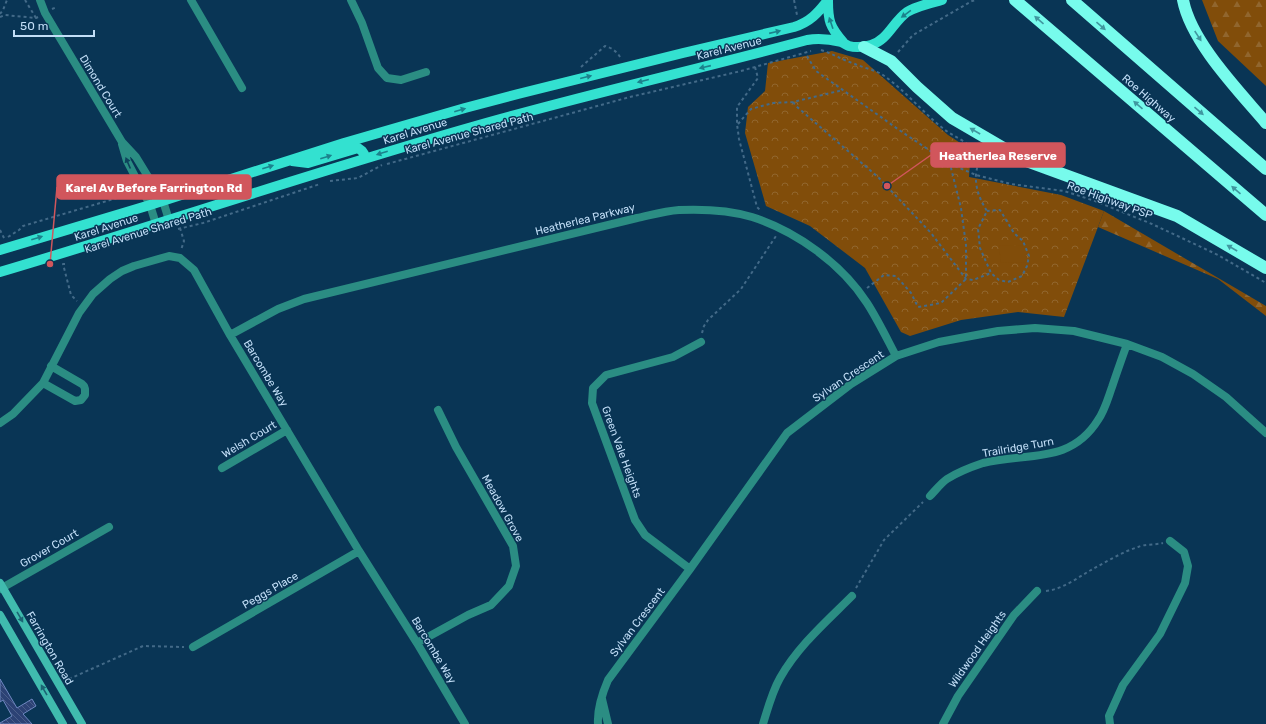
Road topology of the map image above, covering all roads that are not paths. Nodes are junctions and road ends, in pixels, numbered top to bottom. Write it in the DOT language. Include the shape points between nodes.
graph roads {
  1 [pos="40,0"];
  2 [pos="191,0"];
  3 [pos="351,0"];
  4 [pos="828,0"];
  5 [pos="942,0"];
  6 [pos="1015,0"];
  7 [pos="1072,0"];
  8 [pos="1182,0"];
  9 [pos="843,42"];
  10 [pos="864,47"];
  11 [pos="426,72"];
  12 [pos="242,88"];
  13 [pos="1266,123"];
  14 [pos="122,142"];
  15 [pos="363,159"];
  16 [pos="288,161"];
  17 [pos="1266,169"];
  18 [pos="163,201"];
  19 [pos="150,205"];
  20 [pos="1266,215"];
  21 [pos="169,220"];
  22 [pos="156,224"];
  23 [pos="0,250"];
  24 [pos="1266,268"];
  25 [pos="0,272"];
  26 [pos="230,335"];
  27 [pos="701,342"];
  28 [pos="1127,344"];
  29 [pos="896,356"];
  30 [pos="51,366"];
  31 [pos="43,383"];
  32 [pos="438,410"];
  33 [pos="0,423"];
  34 [pos="287,430"];
  35 [pos="1266,433"];
  36 [pos="222,468"];
  37 [pos="930,496"];
  38 [pos="109,527"];
  39 [pos="1170,541"];
  40 [pos="359,551"];
  41 [pos="690,570"];
  42 [pos="1,587"];
  43 [pos="1037,592"];
  44 [pos="852,596"];
  45 [pos="0,615"];
  46 [pos="417,643"];
  47 [pos="193,648"];
  48 [pos="602,696"];
  49 [pos="63,724"];
  50 [pos="82,724"];
  51 [pos="465,724"];
  52 [pos="598,724"];
  53 [pos="608,724"];
  54 [pos="763,724"];
  55 [pos="942,724"];
  56 [pos="1110,724"];
  1 -- 14 [label="street, Dimond Court" via="45,13"];
  2 -- 12 [label="street"];
  3 -- 11 [label="street" via="378,68 387,78 401,80"];
  9 -- 4 [label="main road, Karel Avenue, one-way" via="830,24"];
  16 -- 4 [label="main road, Karel Avenue, one-way" via="510,96 794,27 804,24 816,15"];
  5 -- 10 [label="main road, one-way" via="906,13 880,41"];
  20 -- 6 [label="highway, Roe Highway, one-way"];
  7 -- 17 [label="highway, one-way"];
  8 -- 13 [label="highway, one-way" via="1190,24 1199,38"];
  9 -- 10 [label="main road, Karel Avenue" via="854,47"];
  9 -- 15 [label="main road, Karel Avenue, one-way" via="819,38 807,40 533,110"];
  24 -- 10 [label="highway, one-way" via="1177,216 1024,160 952,118 891,61"];
  14 -- 18 [label="street, Dimond Court" via="136,157"];
  19 -- 14 [label="street, Dimond Court, one-way" via="127,161"];
  16 -- 15 [label="main road, one-way" via="308,162 358,148 364,154"];
  15 -- 21 [label="main road, Karel Avenue"];
  18 -- 16 [label="main road, Karel Avenue, one-way"];
  18 -- 19 [label="main road, Karel Avenue"];
  18 -- 21 [label="street, Dimond Court"];
  19 -- 22 [label="street, Dimond Court"];
  23 -- 19 [label="main road, Karel Avenue, one-way"];
  21 -- 22 [label="main road, Karel Avenue"];
  22 -- 25 [label="main road, Karel Avenue"];
  26 -- 29 [label="street, Heatherlea Parkway" via="278,309 304,299 637,218 678,210 715,210 751,217 781,229 821,253 867,302"];
  26 -- 30 [label="street, Barcombe Way" via="194,270 180,258 169,256 122,271 93,294"];
  26 -- 34 [label="street, Barcombe Way"];
  27 -- 41 [label="street, Green Vale Heights" via="673,357 606,375 594,388 592,403 635,520 645,535"];
  28 -- 29 [label="street, Sylvan Crescent" via="1074,331 1035,328 998,331 939,342"];
  28 -- 35 [label="street, Sylvan Crescent" via="1193,374 1226,397"];
  28 -- 37 [label="street, Trailridge Turn" via="1098,421 1074,444 1040,456 1000,460 963,470 946,480"];
  29 -- 41 [label="street, Sylvan Crescent" via="851,384 787,433"];
  30 -- 31 [label="street"];
  30 -- 31 [label="street" via="82,384 85,395 81,400 75,401"];
  31 -- 33 [label="street" via="13,414"];
  32 -- 46 [label="street, Meadow Grove" via="513,546 516,566 509,586 491,605"];
  34 -- 36 [label="street, Welsh Court"];
  34 -- 40 [label="street, Barcombe Way"];
  38 -- 42 [label="street, Grover Court"];
  39 -- 56 [label="street" via="1184,552 1188,566 1185,583 1160,634 1123,686 1109,716"];
  40 -- 46 [label="street, Barcombe Way"];
  40 -- 47 [label="street, Peggs Place"];
  41 -- 48 [label="street, Sylvan Crescent" via="608,680"];
  42 -- 50 [label="main road, Farrington Road, one-way"];
  43 -- 55 [label="street, Wildwood Heights" via="1014,615 958,696"];
  44 -- 54 [label="street" via="800,650 781,676"];
  49 -- 45 [label="main road, one-way"];
  46 -- 51 [label="street, Barcombe Way"];
  48 -- 52 [label="street, Sylvan Crescent" via="597,715"];
  48 -- 53 [label="street"];
}
